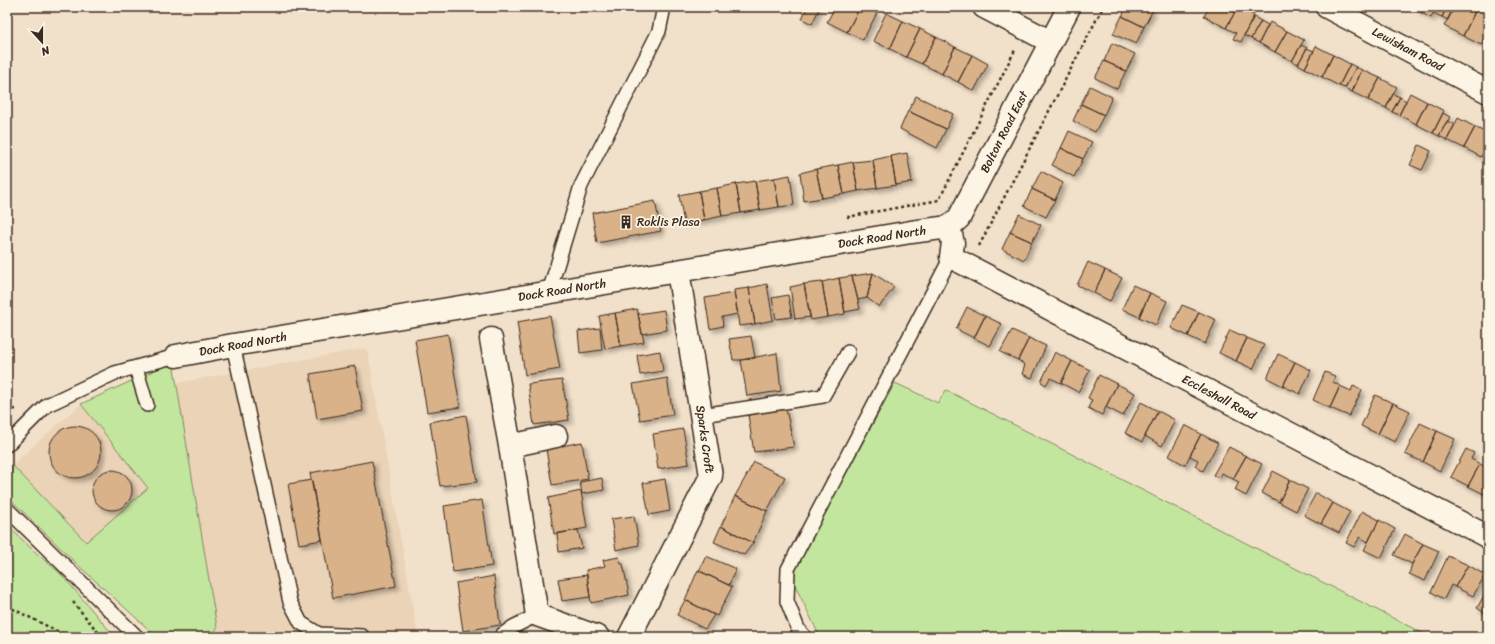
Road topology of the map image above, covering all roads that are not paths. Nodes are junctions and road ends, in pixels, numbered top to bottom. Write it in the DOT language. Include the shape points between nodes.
graph roads {
  1 [pos="664,7"];
  2 [pos="984,7"];
  3 [pos="1069,7"];
  4 [pos="1327,7"];
  5 [pos="1051,42"];
  6 [pos="1488,92"];
  7 [pos="949,227"];
  8 [pos="960,262"];
  9 [pos="678,271"];
  10 [pos="549,292"];
  11 [pos="491,339"];
  12 [pos="233,345"];
  13 [pos="848,352"];
  14 [pos="176,356"];
  15 [pos="136,368"];
  16 [pos="147,405"];
  17 [pos="702,415"];
  18 [pos="556,436"];
  19 [pos="7,445"];
  20 [pos="510,446"];
  21 [pos="7,509"];
  22 [pos="1488,537"];
  23 [pos="537,615"];
  24 [pos="502,634"];
  25 [pos="362,636"];
  26 [pos="138,637"];
  27 [pos="598,637"];
  28 [pos="629,637"];
  29 [pos="804,637"];
  1 -- 10 [label="lane" via="658,31 581,186"];
  2 -- 5 [label="street"];
  3 -- 5 [label="street, Bolton Road East"];
  4 -- 6 [label="street, Lewisham Road"];
  5 -- 7 [label="street, Bolton Road East" via="959,218"];
  7 -- 8 [label="street"];
  7 -- 9 [label="street, Dock Road North"];
  8 -- 22 [label="street, Eccleshall Road"];
  8 -- 29 [label="lane" via="788,569 787,601 798,629"];
  9 -- 10 [label="street, Dock Road North"];
  9 -- 17 [label="street, Sparks Croft"];
  10 -- 12 [label="street, Dock Road North"];
  11 -- 20 [label="street"];
  12 -- 14 [label="street, Dock Road North"];
  12 -- 25 [label="lane" via="290,602 301,623 319,634"];
  13 -- 17 [label="lane" via="823,396"];
  14 -- 15 [label="lane"];
  15 -- 16 [label="lane"];
  15 -- 19 [label="lane" via="115,373 46,405"];
  17 -- 28 [label="street, Sparks Croft" via="711,476"];
  18 -- 20 [label="street"];
  20 -- 23 [label="street"];
  21 -- 26 [label="lane"];
  23 -- 24 [label="lane"];
  23 -- 27 [label="street"];
}
